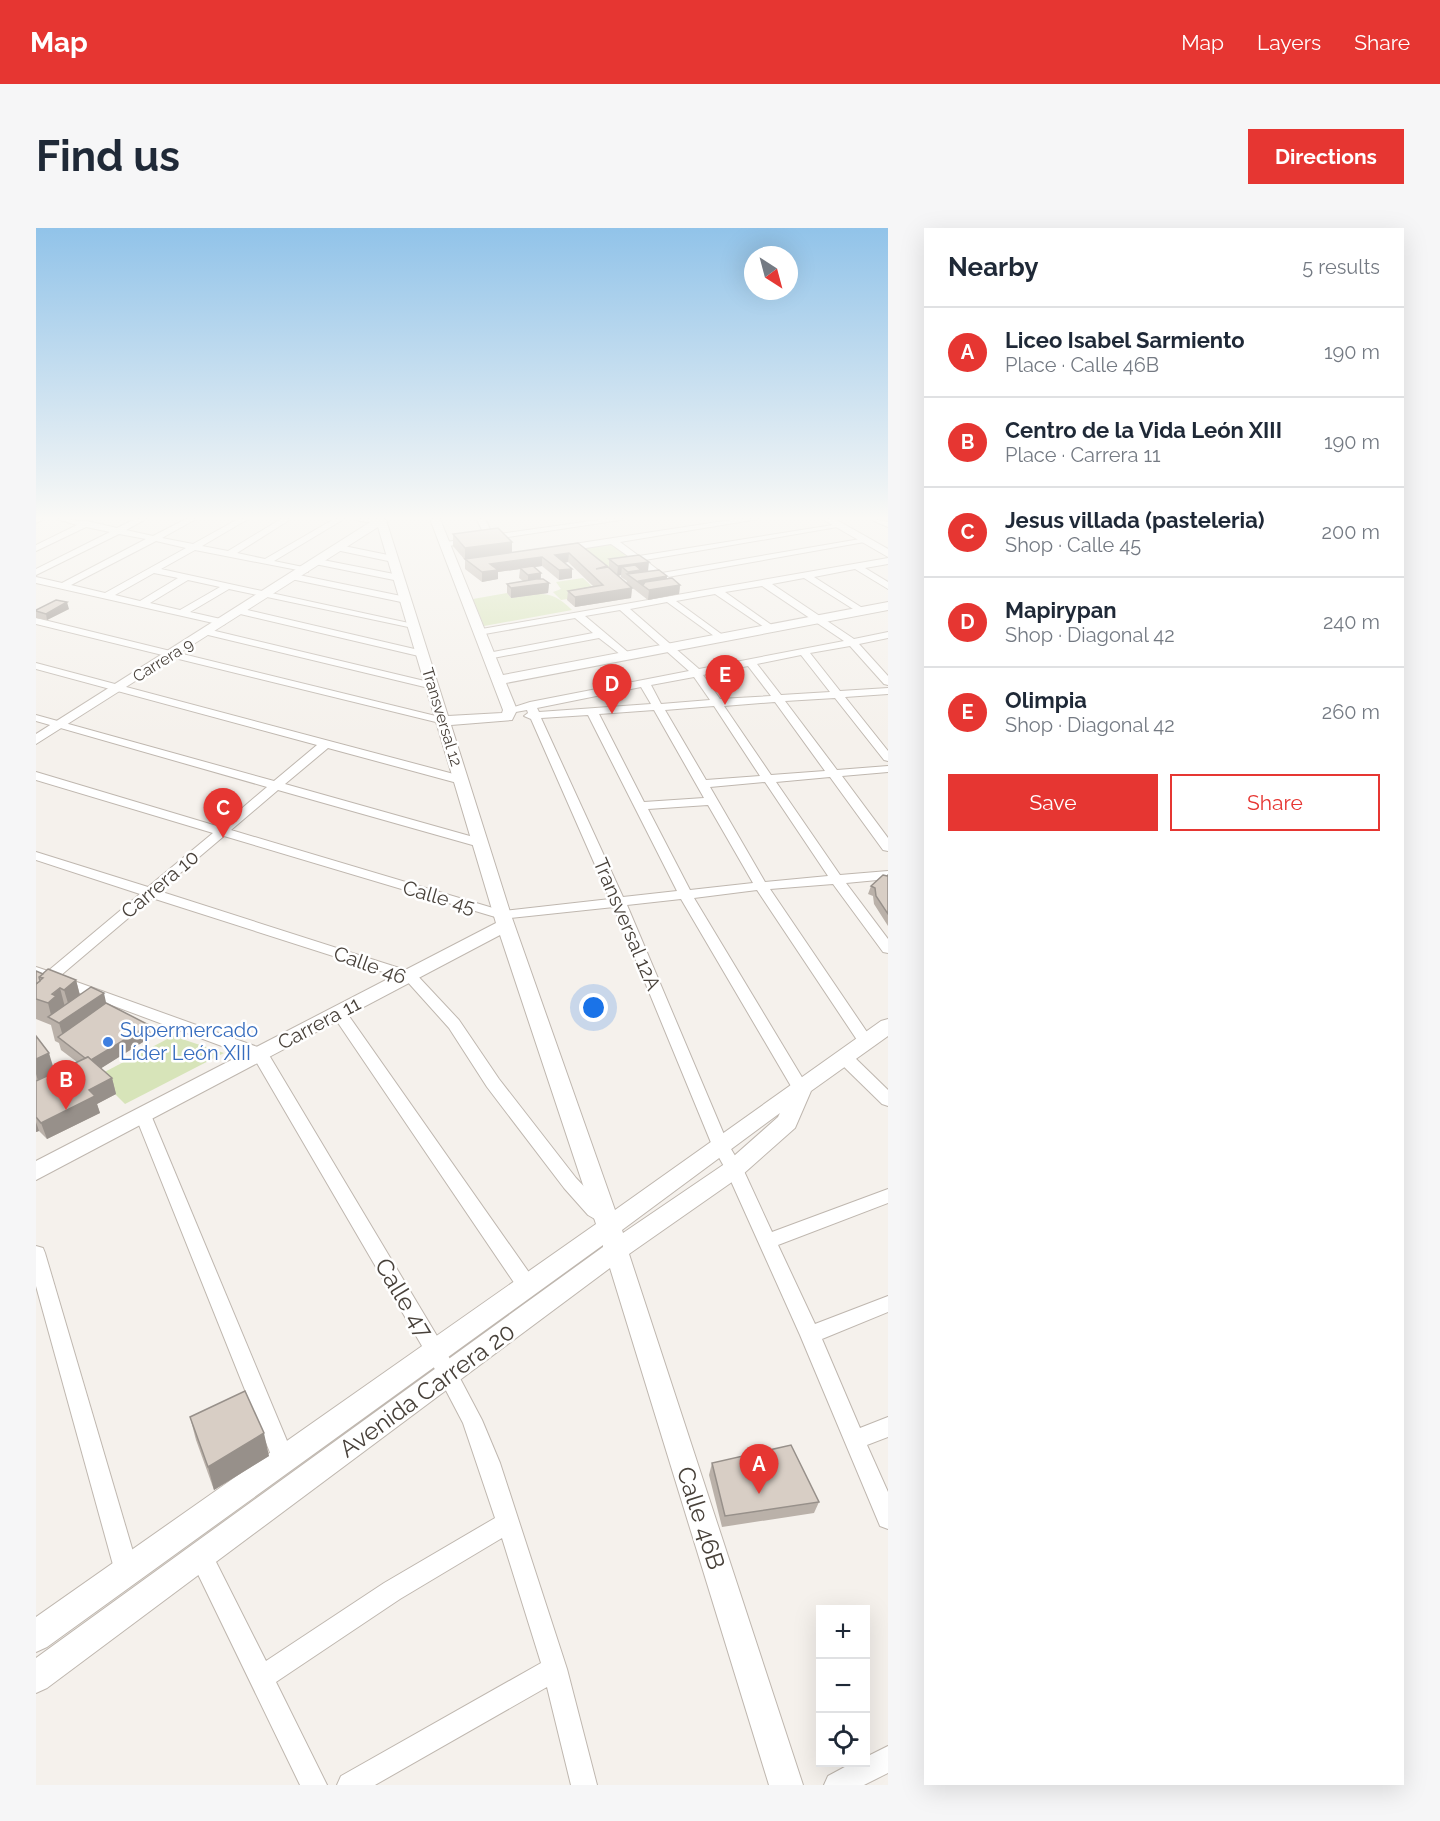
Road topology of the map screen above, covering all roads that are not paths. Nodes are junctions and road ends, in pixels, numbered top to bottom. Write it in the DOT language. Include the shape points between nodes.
graph roads {
  1 [pos="87,592"];
  2 [pos="114,592"];
  3 [pos="162,592"];
  4 [pos="218,592"];
  5 [pos="256,592"];
  6 [pos="271,592"];
  7 [pos="365,592"];
  8 [pos="403,592"];
  9 [pos="467,592"];
  10 [pos="683,592"];
  11 [pos="706,592"];
  12 [pos="718,592"];
  13 [pos="778,592"];
  14 [pos="835,592"];
  15 [pos="267,594"];
  16 [pos="687,595"];
  17 [pos="106,596"];
  18 [pos="667,598"];
  19 [pos="406,600"];
  20 [pos="141,604"];
  21 [pos="621,606"];
  22 [pos="888,606"];
  23 [pos="239,611"];
  24 [pos="861,611"];
  25 [pos="181,613"];
  26 [pos="576,614"];
  27 [pos="819,619"];
  28 [pos="36,621"];
  29 [pos="222,622"];
  30 [pos="414,625"];
  31 [pos="770,628"];
  32 [pos="207,632"];
  33 [pos="479,632"];
  34 [pos="600,635"];
  35 [pos="888,635"];
  36 [pos="721,638"];
  37 [pos="852,642"];
  38 [pos="669,647"];
  39 [pos="802,651"];
  40 [pos="172,654"];
  41 [pos="423,654"];
  42 [pos="488,656"];
  43 [pos="625,656"];
  44 [pos="750,661"];
  45 [pos="36,666"];
  46 [pos="696,672"];
  47 [pos="498,680"];
  48 [pos="888,682"];
  49 [pos="644,683"];
  50 [pos="433,686"];
  51 [pos="119,688"];
  52 [pos="888,691"];
  53 [pos="837,694"];
  54 [pos="778,698"];
  55 [pos="717,703"];
  56 [pos="657,707"];
  57 [pos="533,710"];
  58 [pos="592,712"];
  59 [pos="508,713"];
  60 [pos="36,717"];
  61 [pos="444,721"];
  62 [pos="61,724"];
  63 [pos="36,740"];
  64 [pos="325,744"];
  65 [pos="888,758"];
  66 [pos="888,769"];
  67 [pos="835,773"];
  68 [pos="36,776"];
  69 [pos="768,778"];
  70 [pos="461,780"];
  71 [pos="701,783"];
  72 [pos="277,785"];
  73 [pos="711,801"];
  74 [pos="641,806"];
  75 [pos="221,832"];
  76 [pos="480,843"];
  77 [pos="888,847"];
  78 [pos="36,856"];
  79 [pos="888,875"];
  80 [pos="836,879"];
  81 [pos="761,886"];
  82 [pos="149,893"];
  83 [pos="685,894"];
  84 [pos="618,901"];
  85 [pos="504,920"];
  86 [pos="888,949"];
  87 [pos="43,975"];
  88 [pos="410,976"];
  89 [pos="339,1013"];
  90 [pos="888,1026"];
  91 [pos="866,1042"];
  92 [pos="260,1054"];
  93 [pos="844,1058"];
  94 [pos="801,1089"];
  95 [pos="888,1100"];
  96 [pos="143,1115"];
  97 [pos="720,1145"];
  98 [pos="734,1168"];
  99 [pos="36,1171"];
  100 [pos="888,1196"];
  101 [pos="610,1232"];
  102 [pos="767,1241"];
  103 [pos="36,1253"];
  104 [pos="528,1287"];
  105 [pos="888,1304"];
  106 [pos="810,1335"];
  107 [pos="442,1363"];
  108 [pos="888,1427"];
  109 [pos="855,1440"];
  110 [pos="284,1460"];
  111 [pos="888,1518"];
  112 [pos="507,1523"];
  113 [pos="201,1556"];
  114 [pos="127,1572"];
  115 [pos="36,1636"];
  116 [pos="555,1669"];
  117 [pos="36,1677"];
  118 [pos="261,1678"];
  119 [pos="888,1759"];
  120 [pos="314,1785"];
  121 [pos="350,1785"];
  122 [pos="584,1785"];
  123 [pos="786,1785"];
  124 [pos="837,1785"];
  1 -- 17 [label="street"];
  2 -- 17 [label="street"];
  3 -- 20 [label="street"];
  4 -- 25 [label="street"];
  5 -- 15 [label="street"];
  6 -- 15 [label="street, Carrera 9"];
  7 -- 19 [label="street"];
  8 -- 19 [label="street, Transversal 12"];
  9 -- 33 [label="street"];
  10 -- 16 [label="street"];
  11 -- 16 [label="street"];
  12 -- 31 [label="street"];
  13 -- 27 [label="street"];
  14 -- 24 [label="street"];
  15 -- 23 [label="street, Carrera 9"];
  15 -- 30 [label="street"];
  16 -- 18 [label="street"];
  17 -- 20 [label="street"];
  18 -- 21 [label="street"];
  18 -- 36 [label="street"];
  19 -- 30 [label="street, Transversal 12"];
  20 -- 25 [label="street"];
  21 -- 26 [label="street"];
  21 -- 38 [label="street"];
  22 -- 24 [label="street"];
  23 -- 29 [label="street, Carrera 9"];
  23 -- 41 [label="street"];
  24 -- 27 [label="street"];
  25 -- 29 [label="street"];
  26 -- 33 [label="street"];
  26 -- 34 [label="street"];
  27 -- 31 [label="street"];
  27 -- 37 [label="street"];
  28 -- 40 [label="street"];
  29 -- 32 [label="street, Carrera 9"];
  30 -- 41 [label="street, Transversal 12"];
  31 -- 36 [label="street"];
  32 -- 40 [label="street, Carrera 9"];
  32 -- 50 [label="street"];
  33 -- 42 [label="street"];
  34 -- 42 [label="street"];
  34 -- 43 [label="street"];
  35 -- 37 [label="street"];
  36 -- 38 [label="street"];
  37 -- 39 [label="street"];
  37 -- 48 [label="street"];
  38 -- 43 [label="street"];
  38 -- 46 [label="street"];
  39 -- 44 [label="street"];
  39 -- 53 [label="street"];
  40 -- 51 [label="street, Carrera 9"];
  40 -- 61 [label="street"];
  41 -- 50 [label="street, Transversal 12"];
  42 -- 47 [label="street"];
  43 -- 47 [label="street"];
  44 -- 46 [label="street"];
  44 -- 54 [label="street"];
  45 -- 51 [label="street"];
  46 -- 49 [label="street"];
  46 -- 55 [label="street"];
  47 -- 59 [label="street"];
  49 -- 56 [label="street"];
  49 -- 57 [label="street"];
  50 -- 61 [label="street, Transversal 12"];
  51 -- 62 [label="street, Carrera 9"];
  51 -- 64 [label="street"];
  52 -- 53 [label="street"];
  53 -- 54 [label="street"];
  53 -- 65 [label="street"];
  54 -- 55 [label="street"];
  54 -- 67 [label="street"];
  55 -- 56 [label="street"];
  55 -- 69 [label="street"];
  56 -- 58 [label="street"];
  56 -- 71 [label="street"];
  57 -- 58 [label="street"];
  57 -- 59 [label="street"];
  57 -- 84 [label="street, Transversal 12A"];
  58 -- 74 [label="street"];
  59 -- 61 [label="street"];
  60 -- 62 [label="street"];
  61 -- 70 [label="street, Transversal 12"];
  62 -- 63 [label="street, Carrera 9"];
  62 -- 72 [label="street"];
  64 -- 70 [label="street"];
  64 -- 72 [label="street, Carrera 10"];
  66 -- 67 [label="street"];
  67 -- 69 [label="street"];
  67 -- 77 [label="street"];
  68 -- 75 [label="street, Calle 45"];
  69 -- 71 [label="street"];
  69 -- 80 [label="street"];
  70 -- 76 [label="street, Transversal 12"];
  71 -- 73 [label="street"];
  72 -- 75 [label="street, Carrera 10"];
  72 -- 76 [label="street"];
  73 -- 74 [label="street"];
  73 -- 81 [label="street"];
  74 -- 83 [label="street"];
  75 -- 82 [label="street, Carrera 10"];
  75 -- 85 [label="street, Calle 45"];
  76 -- 85 [label="street, Transversal 12"];
  78 -- 82 [label="street, Calle 46"];
  79 -- 80 [label="street"];
  80 -- 81 [label="street"];
  80 -- 86 [label="street"];
  81 -- 83 [label="street"];
  81 -- 91 [label="street"];
  82 -- 87 [label="street, Carrera 10"];
  82 -- 88 [label="street, Calle 46"];
  83 -- 84 [label="street"];
  83 -- 94 [label="street"];
  84 -- 85 [label="street"];
  84 -- 97 [label="street, Transversal 12A"];
  85 -- 88 [label="street, Carrera 11"];
  85 -- 101 [label="street"];
  87 -- 92 [label="street"];
  88 -- 89 [label="street, Carrera 11"];
  88 -- 101 [label="street, Calle 46" via="454,1024 493,1083"];
  89 -- 92 [label="street, Carrera 11"];
  89 -- 104 [label="street"];
  90 -- 91 [label="street, Avenida Carrera 20"];
  91 -- 93 [label="street, Avenida Carrera 20"];
  92 -- 96 [label="street, Carrera 11"];
  92 -- 107 [label="street, Calle 47"];
  93 -- 94 [label="street, Avenida Carrera 20"];
  93 -- 95 [label="street"];
  94 -- 97 [label="street, Avenida Carrera 20"];
  94 -- 98 [label="street, Avenida Carrera 20" via="787,1122"];
  96 -- 99 [label="street, Carrera 11"];
  96 -- 110 [label="street"];
  97 -- 98 [label="street, Transversal 12A"];
  97 -- 101 [label="street, Avenida Carrera 20"];
  98 -- 101 [label="street, Avenida Carrera 20"];
  98 -- 102 [label="street, Transversal 12A"];
  100 -- 102 [label="street"];
  101 -- 104 [label="street, Avenida Carrera 20"];
  101 -- 107 [label="street, Avenida Carrera 20"];
  101 -- 123 [label="street, Calle 46B"];
  102 -- 106 [label="street, Transversal 12A"];
  103 -- 114 [label="street"];
  104 -- 107 [label="street, Avenida Carrera 20"];
  105 -- 106 [label="street"];
  106 -- 109 [label="street, Transversal 12A"];
  107 -- 110 [label="street, Avenida Carrera 20"];
  107 -- 112 [label="street, Calle 47" via="472,1420"];
  107 -- 113 [label="street, Avenida Carrera 20"];
  108 -- 109 [label="street"];
  109 -- 111 [label="street, Transversal 12A"];
  110 -- 114 [label="street, Avenida Carrera 20"];
  112 -- 116 [label="street, Calle 47"];
  112 -- 118 [label="street" via="392,1591"];
  113 -- 117 [label="street, Avenida Carrera 20"];
  113 -- 118 [label="street"];
  114 -- 115 [label="street, Avenida Carrera 20"];
  116 -- 121 [label="street"];
  116 -- 122 [label="street, Calle 47"];
  118 -- 120 [label="street"];
  119 -- 124 [label="street"];
}
